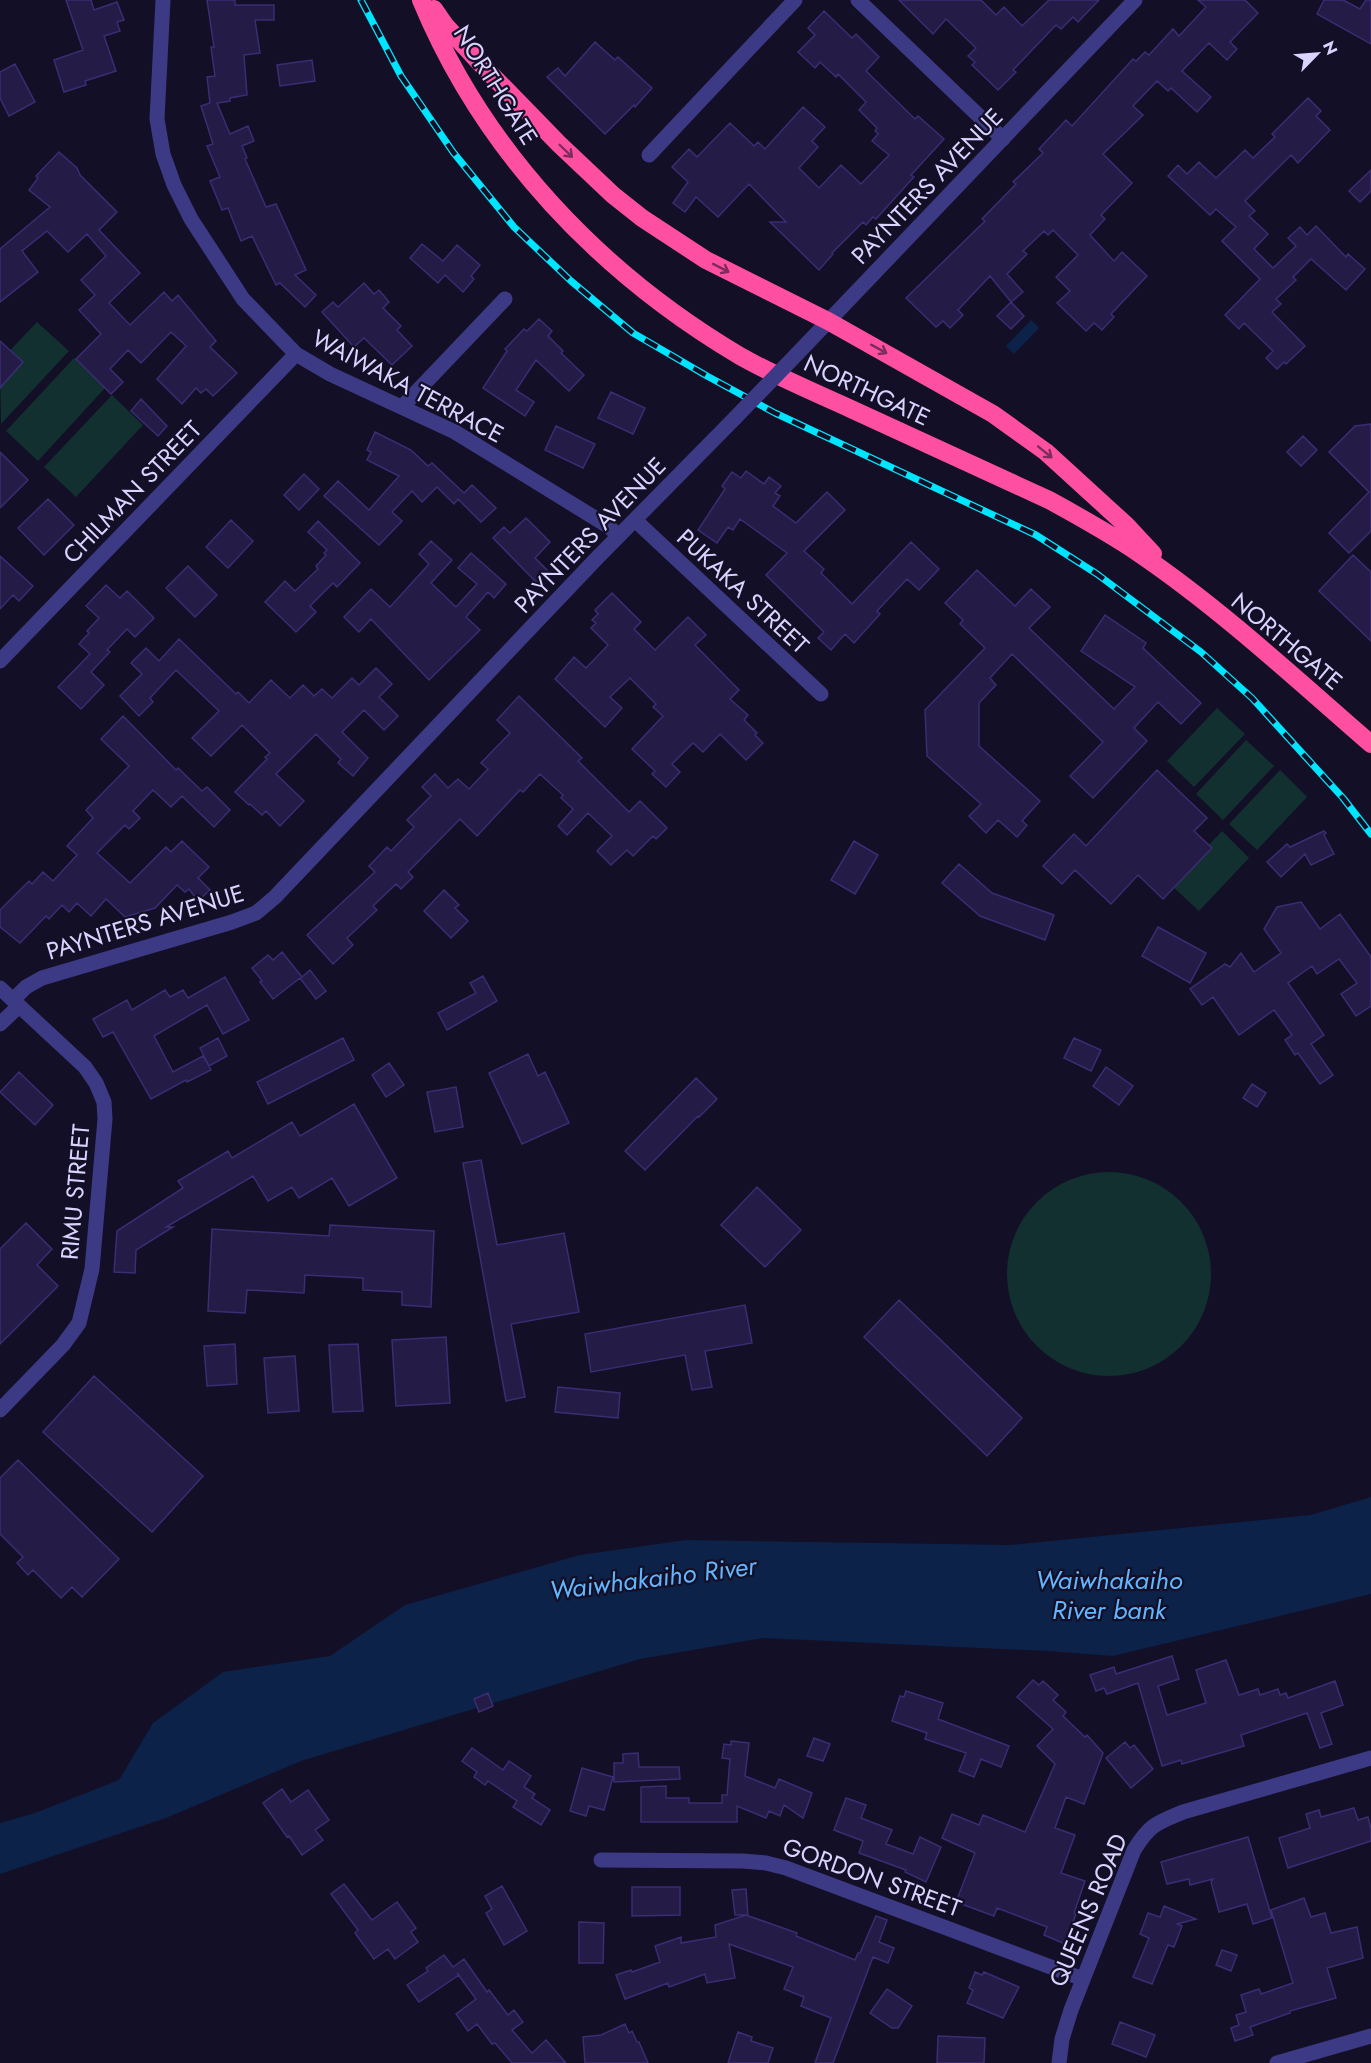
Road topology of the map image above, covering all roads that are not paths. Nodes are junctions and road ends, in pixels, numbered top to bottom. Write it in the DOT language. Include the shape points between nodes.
graph roads {
  1 [pos="163,0"];
  2 [pos="421,0"];
  3 [pos="428,0"];
  4 [pos="795,0"];
  5 [pos="858,0"];
  6 [pos="1136,0"];
  7 [pos="1003,139"];
  8 [pos="649,155"];
  9 [pos="505,300"];
  10 [pos="828,321"];
  11 [pos="296,354"];
  12 [pos="403,406"];
  13 [pos="635,520"];
  14 [pos="619,536"];
  15 [pos="1182,584"];
  16 [pos="0,661"];
  17 [pos="821,694"];
  18 [pos="1371,744"];
  19 [pos="0,988"];
  20 [pos="16,1003"];
  21 [pos="0,1024"];
  22 [pos="0,1410"];
  23 [pos="1371,1758"];
  24 [pos="601,1860"];
  25 [pos="1083,1980"];
  26 [pos="1371,2036"];
  27 [pos="1059,2063"];
  28 [pos="1277,2063"];
  1 -- 11 [label="street, WAIWAKA TERRACE" via="157,119 163,154 191,219 232,283"];
  2 -- 15 [label="highway, NORTHGATE" via="453,69 512,158 580,235 657,302 742,357 1049,500 1139,553"];
  3 -- 10 [label="highway, one-way" via="479,62 588,172 642,218 706,260"];
  4 -- 8 [label="street"];
  5 -- 7 [label="street"];
  6 -- 7 [label="street, PAYNTERS AVENUE"];
  7 -- 10 [label="street, PAYNTERS AVENUE"];
  9 -- 12 [label="street"];
  10 -- 13 [label="street, PAYNTERS AVENUE, bridge"];
  10 -- 15 [label="highway, one-way" via="993,414 1029,439 1126,525"];
  11 -- 12 [label="street, WAIWAKA TERRACE" via="330,374"];
  11 -- 16 [label="street, CHILMAN STREET"];
  12 -- 14 [label="street, WAIWAKA TERRACE" via="455,432"];
  13 -- 14 [label="street, PAYNTERS AVENUE"];
  13 -- 17 [label="street, PUKAKA STREET"];
  14 -- 20 [label="street, PAYNTERS AVENUE" via="256,913 42,978 26,987"];
  15 -- 18 [label="highway, NORTHGATE"];
  19 -- 20 [label="street, RIMU STREET"];
  20 -- 21 [label="street, PAYNTERS AVENUE"];
  20 -- 22 [label="street, RIMU STREET" via="85,1067 104,1102 105,1128 92,1269 79,1323"];
  23 -- 25 [label="street, QUEENS ROAD" via="1184,1812 1145,1831"];
  24 -- 25 [label="street, GORDON STREET" via="766,1863"];
  25 -- 27 [label="street, QUEENS ROAD" via="1065,2029"];
  26 -- 28 [label="street"];
}
